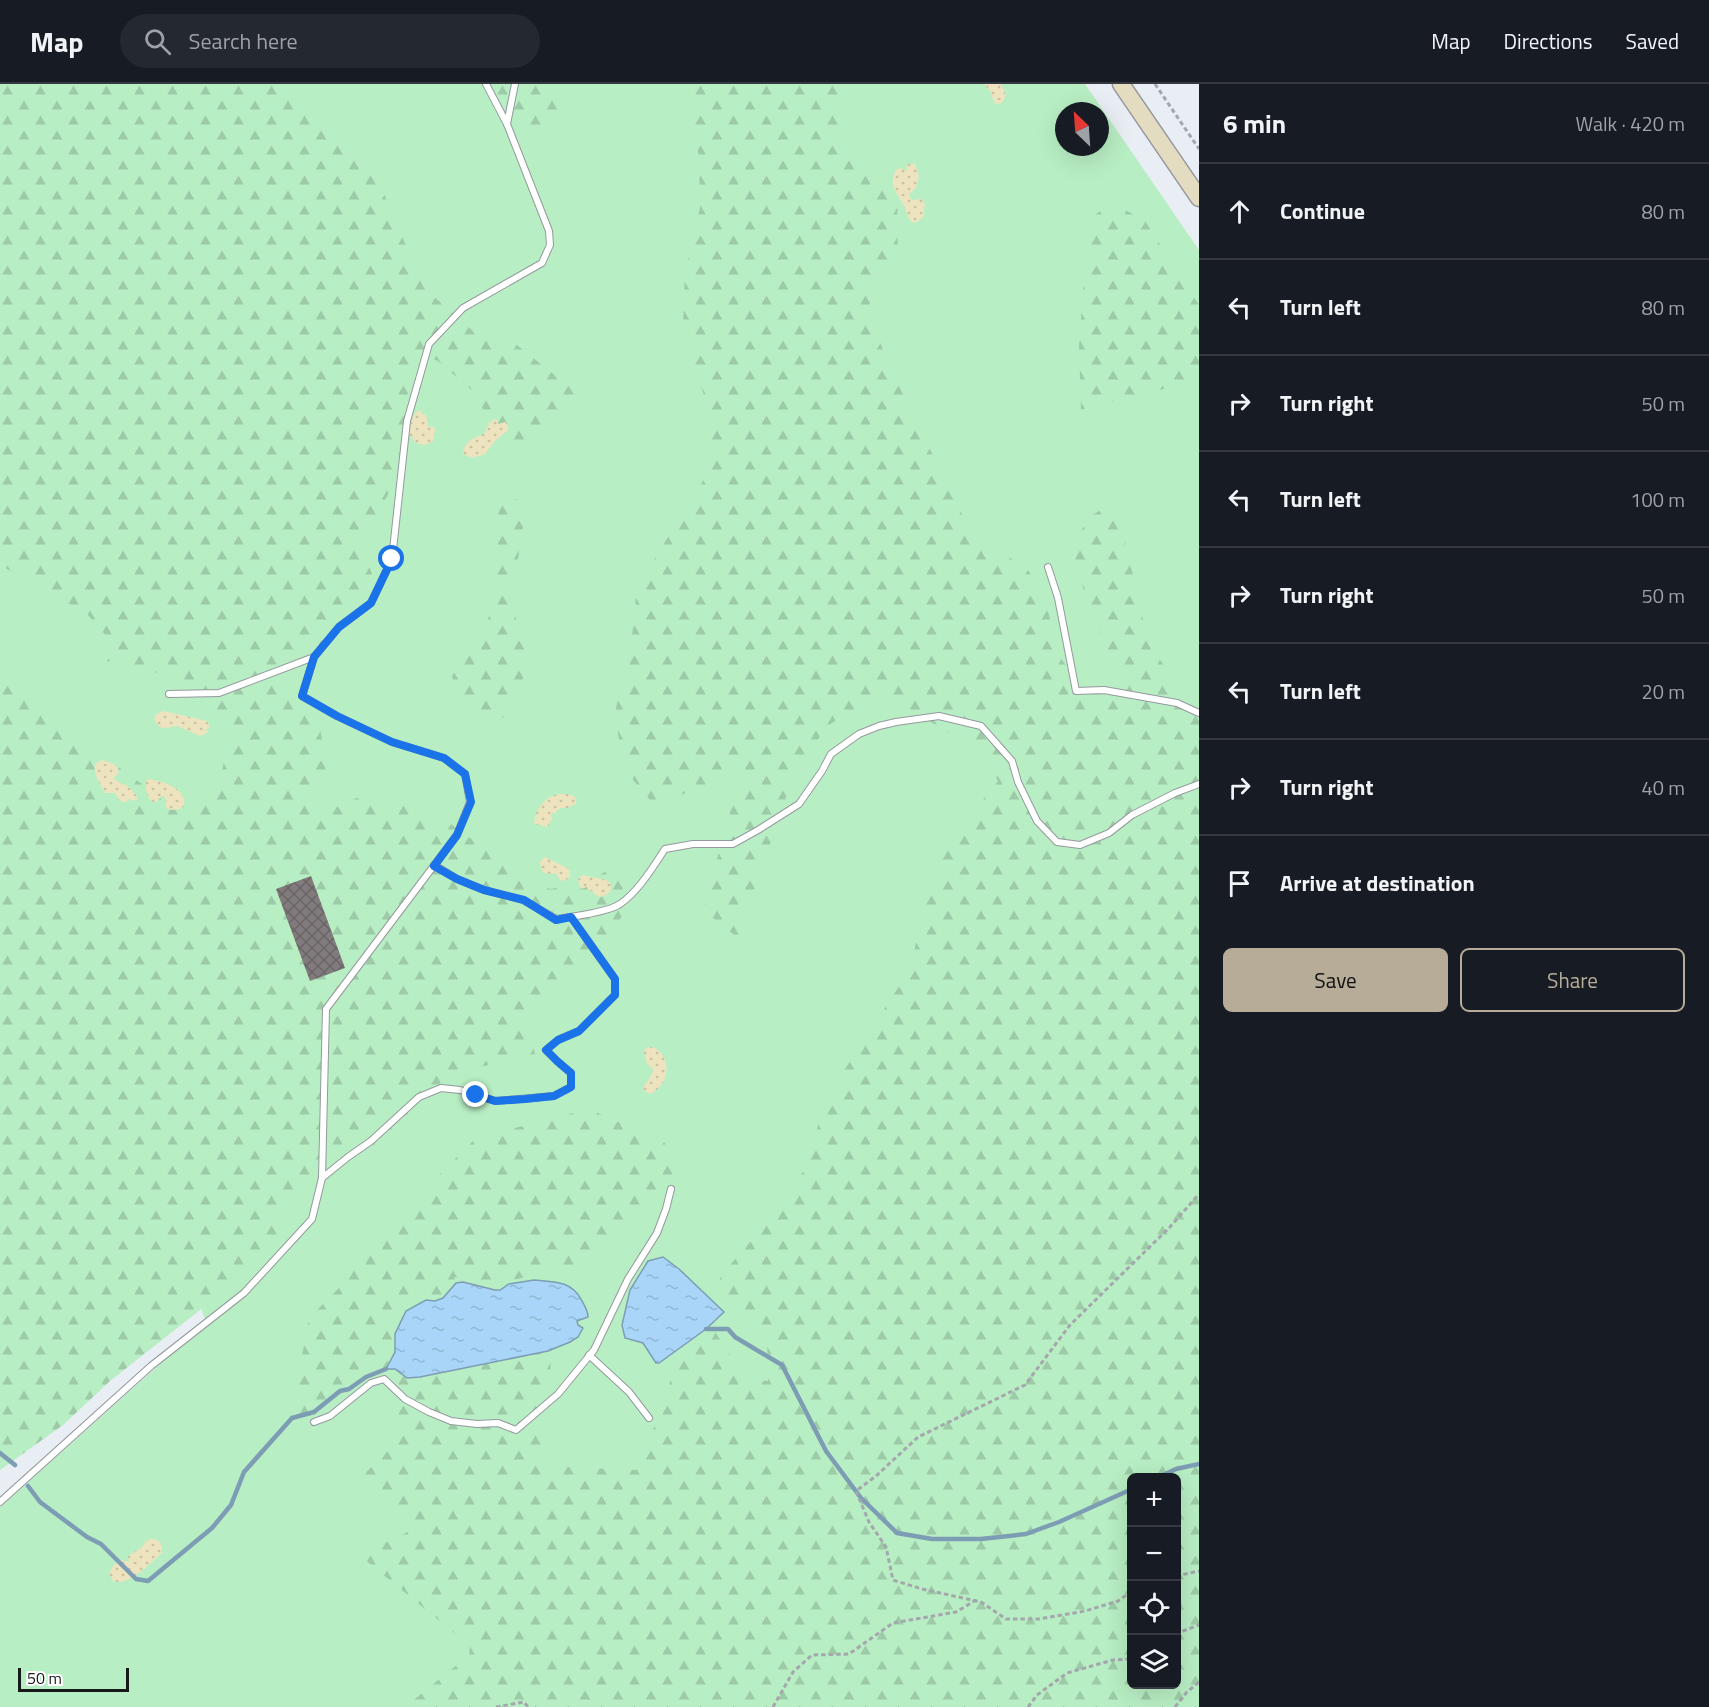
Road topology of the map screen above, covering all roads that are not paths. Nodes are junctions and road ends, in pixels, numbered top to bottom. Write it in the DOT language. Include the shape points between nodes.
graph roads {
  1 [pos="486,84"];
  2 [pos="515,84"];
  3 [pos="1121,84"];
  4 [pos="507,124"];
  5 [pos="1199,198"];
  6 [pos="1048,567"];
  7 [pos="314,657"];
  8 [pos="169,694"];
  9 [pos="1199,713"];
  10 [pos="1199,784"];
  11 [pos="434,866"];
  12 [pos="571,917"];
  13 [pos="322,1178"];
  14 [pos="671,1190"];
  15 [pos="590,1354"];
  16 [pos="649,1418"];
  17 [pos="314,1422"];
  18 [pos="0,1502"];
  1 -- 4 [label="lane"];
  2 -- 4 [label="lane"];
  3 -- 5 [label="main road"];
  4 -- 7 [label="lane" via="549,231 550,245 542,263 463,308 429,344 407,421 392,559 371,603 339,627"];
  6 -- 9 [label="lane" via="1076,690 1104,690 1177,703"];
  7 -- 8 [label="lane" via="219,693"];
  7 -- 11 [label="lane" via="302,696 392,742 444,758 465,774 471,802 457,835"];
  10 -- 12 [label="lane" via="1080,845 1058,842 1037,821 1012,761 981,726 939,716 896,722 859,734 831,754 799,804 758,830 733,844 665,849 645,881 620,905"];
  11 -- 12 [label="lane" via="484,890 524,900 556,920"];
  11 -- 13 [label="lane" via="326,1009"];
  12 -- 13 [label="lane" via="615,979 615,995 579,1031 546,1050 571,1073 571,1087 554,1096 495,1101 441,1088 419,1097 371,1141"];
  13 -- 18 [label="lane" via="312,1219 244,1293 151,1366"];
  14 -- 15 [label="lane" via="657,1233"];
  15 -- 16 [label="lane"];
  15 -- 17 [label="lane" via="558,1394 516,1430 498,1423 451,1421 405,1399 384,1379 371,1383 330,1416"];
}
